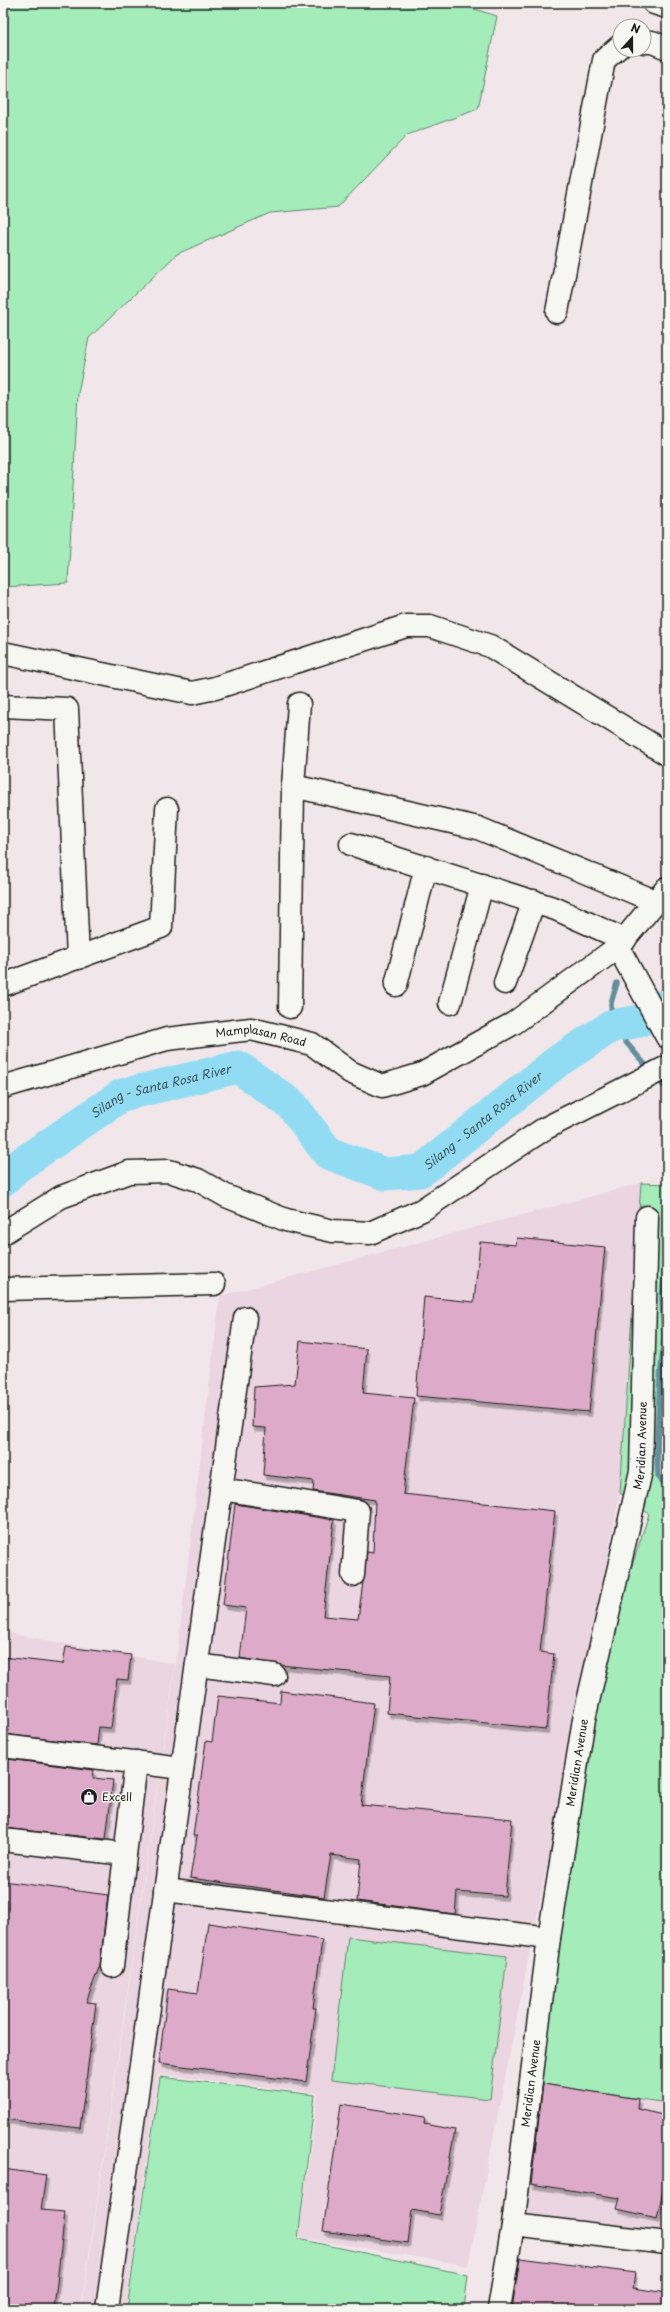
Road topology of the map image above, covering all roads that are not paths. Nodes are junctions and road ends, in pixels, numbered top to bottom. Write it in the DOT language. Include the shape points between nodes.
graph roads {
  1 [pos="654,3"];
  2 [pos="667,7"];
  3 [pos="652,42"];
  4 [pos="667,48"];
  5 [pos="612,53"];
  6 [pos="557,312"];
  7 [pos="3,653"];
  8 [pos="299,704"];
  9 [pos="3,706"];
  10 [pos="667,754"];
  11 [pos="293,786"];
  12 [pos="167,809"];
  13 [pos="351,844"];
  14 [pos="426,867"];
  15 [pos="482,885"];
  16 [pos="662,895"];
  17 [pos="534,901"];
  18 [pos="622,943"];
  19 [pos="78,958"];
  20 [pos="505,984"];
  21 [pos="3,985"];
  22 [pos="396,985"];
  23 [pos="450,1003"];
  24 [pos="290,1007"];
  25 [pos="667,1037"];
  26 [pos="667,1067"];
  27 [pos="3,1087"];
  28 [pos="647,1217"];
  29 [pos="3,1233"];
  30 [pos="214,1284"];
  31 [pos="3,1289"];
  32 [pos="245,1318"];
  33 [pos="221,1489"];
  34 [pos="353,1575"];
  35 [pos="197,1666"];
  36 [pos="274,1675"];
  37 [pos="3,1746"];
  38 [pos="136,1762"];
  39 [pos="182,1768"];
  40 [pos="3,1840"];
  41 [pos="125,1854"];
  42 [pos="165,1890"];
  43 [pos="549,1938"];
  44 [pos="112,1966"];
  45 [pos="513,2225"];
  46 [pos="667,2243"];
  47 [pos="107,2309"];
  48 [pos="498,2309"];
  1 -- 2 [label="street"];
  3 -- 4 [label="street"];
  5 -- 6 [label="street" via="604,60"];
  7 -- 10 [label="street" via="192,693 215,688 406,626 430,626 490,646"];
  8 -- 11 [label="street"];
  9 -- 19 [label="street" via="68,709"];
  11 -- 16 [label="street" via="478,828"];
  11 -- 24 [label="street"];
  12 -- 19 [label="street" via="161,927"];
  13 -- 14 [label="street"];
  14 -- 15 [label="street"];
  14 -- 22 [label="street"];
  15 -- 17 [label="street"];
  15 -- 23 [label="street"];
  16 -- 18 [label="street, Mamplasan Road"];
  17 -- 18 [label="street" via="556,909"];
  17 -- 20 [label="street"];
  18 -- 25 [label="street" via="641,988"];
  18 -- 27 [label="street, Mamplasan Road" via="514,1024 422,1074 382,1086 350,1072 312,1044 251,1029 168,1039"];
  19 -- 21 [label="street"];
  26 -- 29 [label="street" via="544,1129 422,1210 370,1232 333,1231 286,1220 226,1196 198,1180 169,1171 129,1172 61,1197"];
  28 -- 43 [label="street, Meridian Avenue" via="641,1471 584,1719"];
  30 -- 31 [label="street"];
  32 -- 33 [label="street"];
  33 -- 34 [label="street" via="358,1511"];
  33 -- 35 [label="street"];
  35 -- 36 [label="street"];
  35 -- 39 [label="street"];
  37 -- 38 [label="street"];
  38 -- 39 [label="street"];
  38 -- 41 [label="street"];
  39 -- 42 [label="street"];
  40 -- 41 [label="street"];
  41 -- 44 [label="street"];
  42 -- 43 [label="street"];
  42 -- 47 [label="street"];
  43 -- 45 [label="street, Meridian Avenue"];
  45 -- 46 [label="street"];
  45 -- 48 [label="street, Meridian Avenue"];
}
